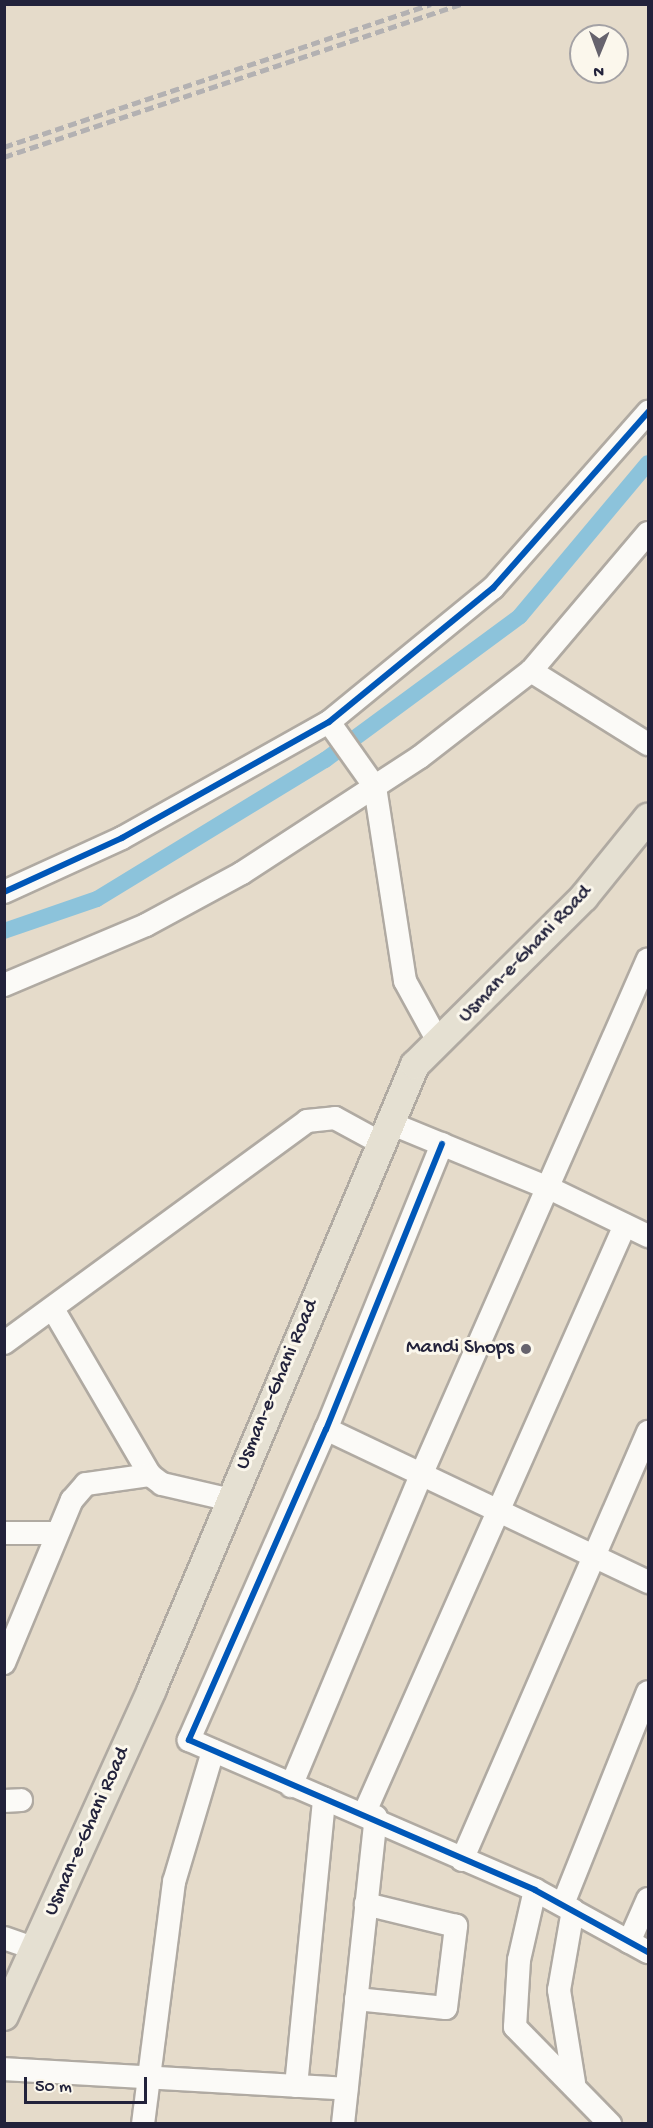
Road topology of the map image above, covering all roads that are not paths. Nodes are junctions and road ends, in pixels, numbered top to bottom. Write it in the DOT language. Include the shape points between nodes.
graph roads {
  1 [pos="648,412"];
  2 [pos="648,533"];
  3 [pos="531,671"];
  4 [pos="332,726"];
  5 [pos="648,744"];
  6 [pos="375,787"];
  7 [pos="648,821"];
  8 [pos="4,892"];
  9 [pos="648,959"];
  10 [pos="4,985"];
  11 [pos="439,1043"];
  12 [pos="386,1133"];
  13 [pos="442,1144"];
  14 [pos="551,1188"];
  15 [pos="625,1225"];
  16 [pos="648,1236"];
  17 [pos="53,1310"];
  18 [pos="4,1343"];
  19 [pos="326,1429"];
  20 [pos="648,1432"];
  21 [pos="422,1473"];
  22 [pos="150,1475"];
  23 [pos="231,1500"];
  24 [pos="501,1512"];
  25 [pos="4,1533"];
  26 [pos="57,1533"];
  27 [pos="593,1557"];
  28 [pos="648,1582"];
  29 [pos="12,1623"];
  30 [pos="4,1663"];
  31 [pos="648,1692"];
  32 [pos="213,1751"];
  33 [pos="291,1786"];
  34 [pos="324,1798"];
  35 [pos="370,1816"];
  36 [pos="462,1860"];
  37 [pos="535,1890"];
  38 [pos="648,1899"];
  39 [pos="366,1904"];
  40 [pos="568,1907"];
  41 [pos="4,1938"];
  42 [pos="639,1947"];
  43 [pos="36,1949"];
  44 [pos="356,1999"];
  45 [pos="4,2016"];
  46 [pos="4,2069"];
  47 [pos="149,2077"];
  48 [pos="574,2083"];
  49 [pos="296,2086"];
  50 [pos="346,2090"];
  51 [pos="143,2124"];
  52 [pos="344,2124"];
  53 [pos="610,2124"];
  1 -- 4 [label="street" via="493,588"];
  2 -- 3 [label="street"];
  3 -- 5 [label="street"];
  3 -- 6 [label="street"];
  4 -- 6 [label="street"];
  4 -- 8 [label="street" via="122,838"];
  6 -- 10 [label="street" via="242,873 146,925"];
  6 -- 11 [label="street" via="405,981"];
  7 -- 11 [label="main road, Usman-e-Ghani Road" via="584,897"];
  9 -- 14 [label="street"];
  11 -- 12 [label="main road, Usman-e-Ghani Road" via="415,1065"];
  12 -- 13 [label="street"];
  12 -- 17 [label="street" via="335,1118 307,1121"];
  12 -- 23 [label="main road, Usman-e-Ghani Road"];
  13 -- 14 [label="street"];
  13 -- 19 [label="street"];
  14 -- 15 [label="street"];
  14 -- 21 [label="street"];
  15 -- 16 [label="street"];
  15 -- 24 [label="street"];
  17 -- 18 [label="street"];
  17 -- 22 [label="street"];
  19 -- 21 [label="street"];
  19 -- 32 [label="street" via="189,1740"];
  20 -- 27 [label="street"];
  21 -- 24 [label="street"];
  21 -- 33 [label="street"];
  22 -- 23 [label="street" via="162,1484"];
  22 -- 26 [label="street" via="86,1484"];
  23 -- 43 [label="main road, Usman-e-Ghani Road"];
  24 -- 27 [label="street"];
  24 -- 35 [label="street"];
  25 -- 26 [label="street"];
  26 -- 29 [label="street"];
  27 -- 28 [label="street"];
  27 -- 36 [label="street"];
  29 -- 30 [label="street"];
  31 -- 40 [label="street"];
  32 -- 33 [label="street"];
  32 -- 47 [label="street" via="174,1882"];
  33 -- 34 [label="street"];
  34 -- 35 [label="street"];
  34 -- 49 [label="street"];
  35 -- 36 [label="street"];
  35 -- 39 [label="street"];
  36 -- 37 [label="street"];
  37 -- 40 [label="street"];
  37 -- 48 [label="street" via="512,2015 525,2041"];
  38 -- 42 [label="street"];
  39 -- 44 [label="street"];
  39 -- 44 [label="street" via="456,1926 446,2008"];
  40 -- 42 [label="street"];
  40 -- 48 [label="street" via="559,1990"];
  41 -- 43 [label="street"];
  43 -- 45 [label="main road, Usman-e-Ghani Road"];
  44 -- 50 [label="street"];
  46 -- 47 [label="street"];
  47 -- 49 [label="street"];
  47 -- 51 [label="street"];
  48 -- 53 [label="street"];
  49 -- 50 [label="street"];
  50 -- 52 [label="street"];
}
